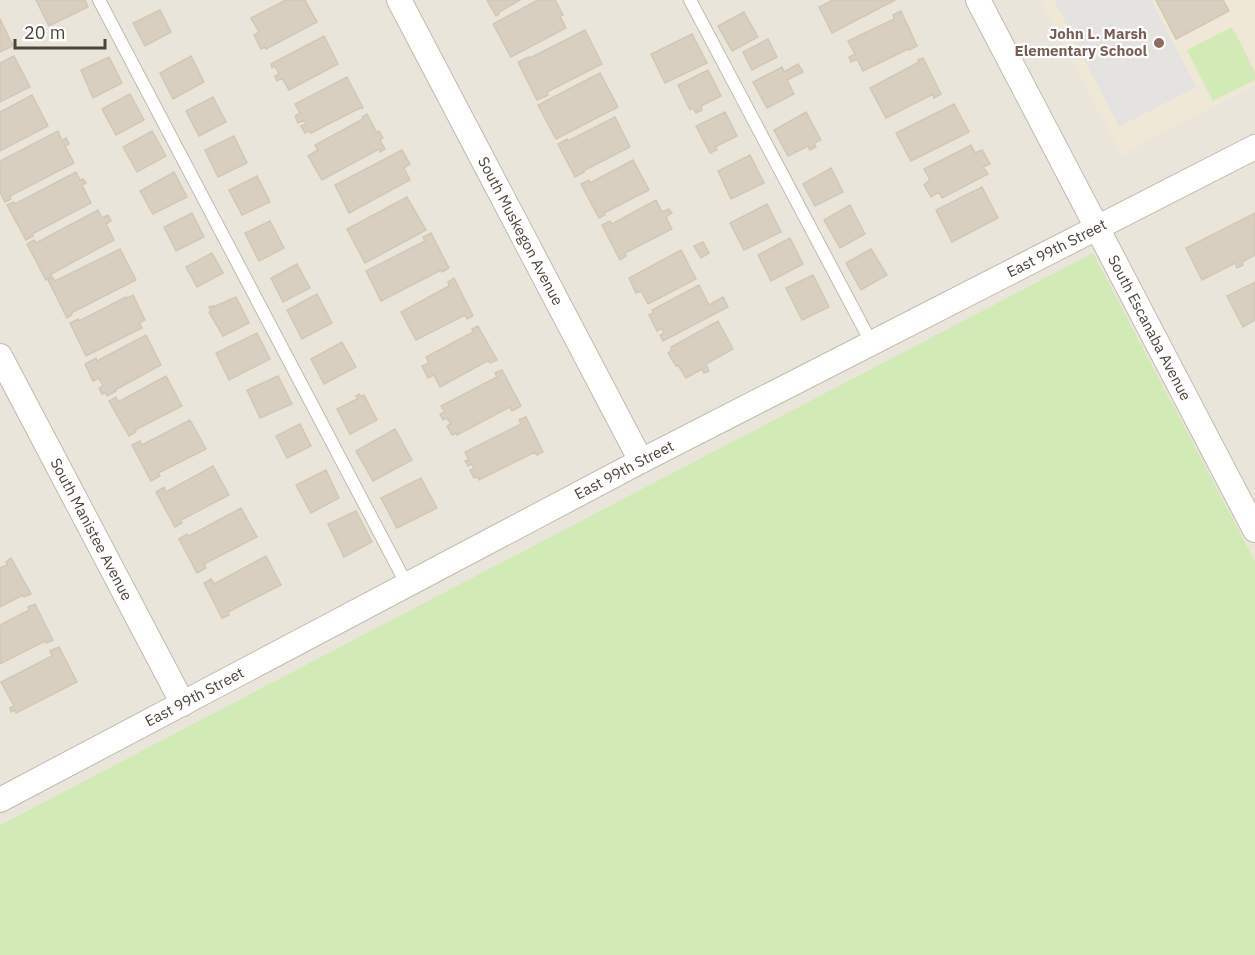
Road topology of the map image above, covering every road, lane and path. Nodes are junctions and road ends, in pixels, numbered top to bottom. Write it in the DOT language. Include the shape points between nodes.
graph roads {
  1 [pos="99,0"];
  2 [pos="399,0"];
  3 [pos="690,0"];
  4 [pos="978,0"];
  5 [pos="1255,147"];
  6 [pos="1098,228"];
  7 [pos="872,344"];
  8 [pos="0,356"];
  9 [pos="641,462"];
  10 [pos="1255,530"];
  11 [pos="407,585"];
  12 [pos="183,704"];
  13 [pos="0,800"];
  1 -- 11 [label="lane"];
  2 -- 9 [label="street, South Muskegon Avenue"];
  3 -- 7 [label="lane"];
  4 -- 6 [label="street, South Escanaba Avenue"];
  5 -- 6 [label="street, East 99th Street"];
  6 -- 7 [label="street, East 99th Street"];
  6 -- 10 [label="street, South Escanaba Avenue"];
  7 -- 9 [label="street, East 99th Street"];
  8 -- 12 [label="street, South Manistee Avenue"];
  9 -- 11 [label="street, East 99th Street"];
  11 -- 12 [label="street, East 99th Street"];
  12 -- 13 [label="street, East 99th Street"];
}
